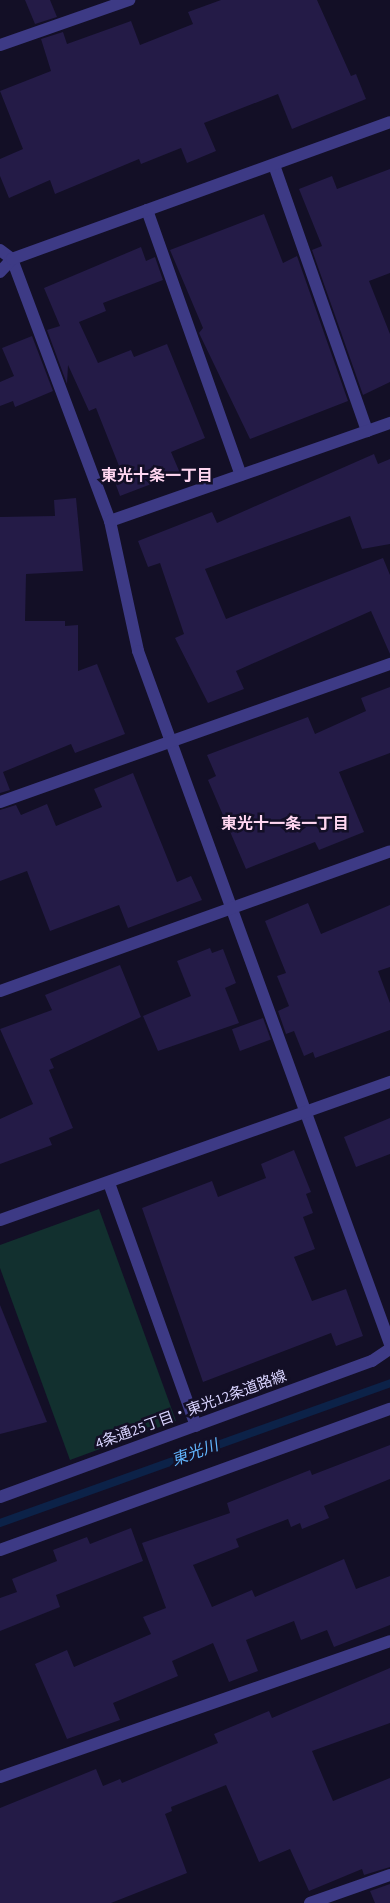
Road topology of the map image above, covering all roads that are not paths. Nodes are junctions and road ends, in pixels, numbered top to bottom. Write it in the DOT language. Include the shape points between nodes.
graph roads {
  1 [pos="129,0"];
  2 [pos="0,45"];
  3 [pos="390,122"];
  4 [pos="274,165"];
  5 [pos="147,210"];
  6 [pos="0,250"];
  7 [pos="12,259"];
  8 [pos="0,272"];
  9 [pos="390,423"];
  10 [pos="367,431"];
  11 [pos="241,475"];
  12 [pos="110,521"];
  13 [pos="390,664"];
  14 [pos="171,741"];
  15 [pos="0,802"];
  16 [pos="390,851"];
  17 [pos="228,910"];
  18 [pos="0,991"];
  19 [pos="390,1082"];
  20 [pos="306,1112"];
  21 [pos="109,1183"];
  22 [pos="0,1220"];
  23 [pos="390,1344"];
  24 [pos="390,1349"];
  25 [pos="390,1409"];
  26 [pos="196,1426"];
  27 [pos="0,1497"];
  28 [pos="0,1550"];
  29 [pos="390,1641"];
  30 [pos="0,1777"];
  31 [pos="390,1875"];
  32 [pos="310,1903"];
  1 -- 2 [label="street"];
  3 -- 4 [label="street"];
  4 -- 5 [label="street"];
  4 -- 10 [label="street"];
  5 -- 7 [label="street"];
  5 -- 11 [label="street"];
  6 -- 7 [label="street"];
  7 -- 8 [label="street"];
  7 -- 12 [label="street"];
  9 -- 10 [label="street"];
  10 -- 11 [label="street"];
  11 -- 12 [label="street"];
  12 -- 14 [label="street" via="138,651"];
  13 -- 14 [label="street"];
  14 -- 15 [label="street"];
  14 -- 17 [label="street"];
  16 -- 17 [label="street"];
  17 -- 18 [label="street"];
  17 -- 20 [label="street"];
  19 -- 20 [label="street"];
  20 -- 21 [label="street"];
  20 -- 23 [label="street"];
  21 -- 22 [label="street"];
  21 -- 26 [label="street"];
  24 -- 26 [label="street, 4条通25丁目・東光12条道路線" via="372,1361"];
  25 -- 28 [label="street"];
  26 -- 27 [label="street, 4条通25丁目・東光12条道路線"];
  29 -- 30 [label="street"];
  31 -- 32 [label="street"];
}
